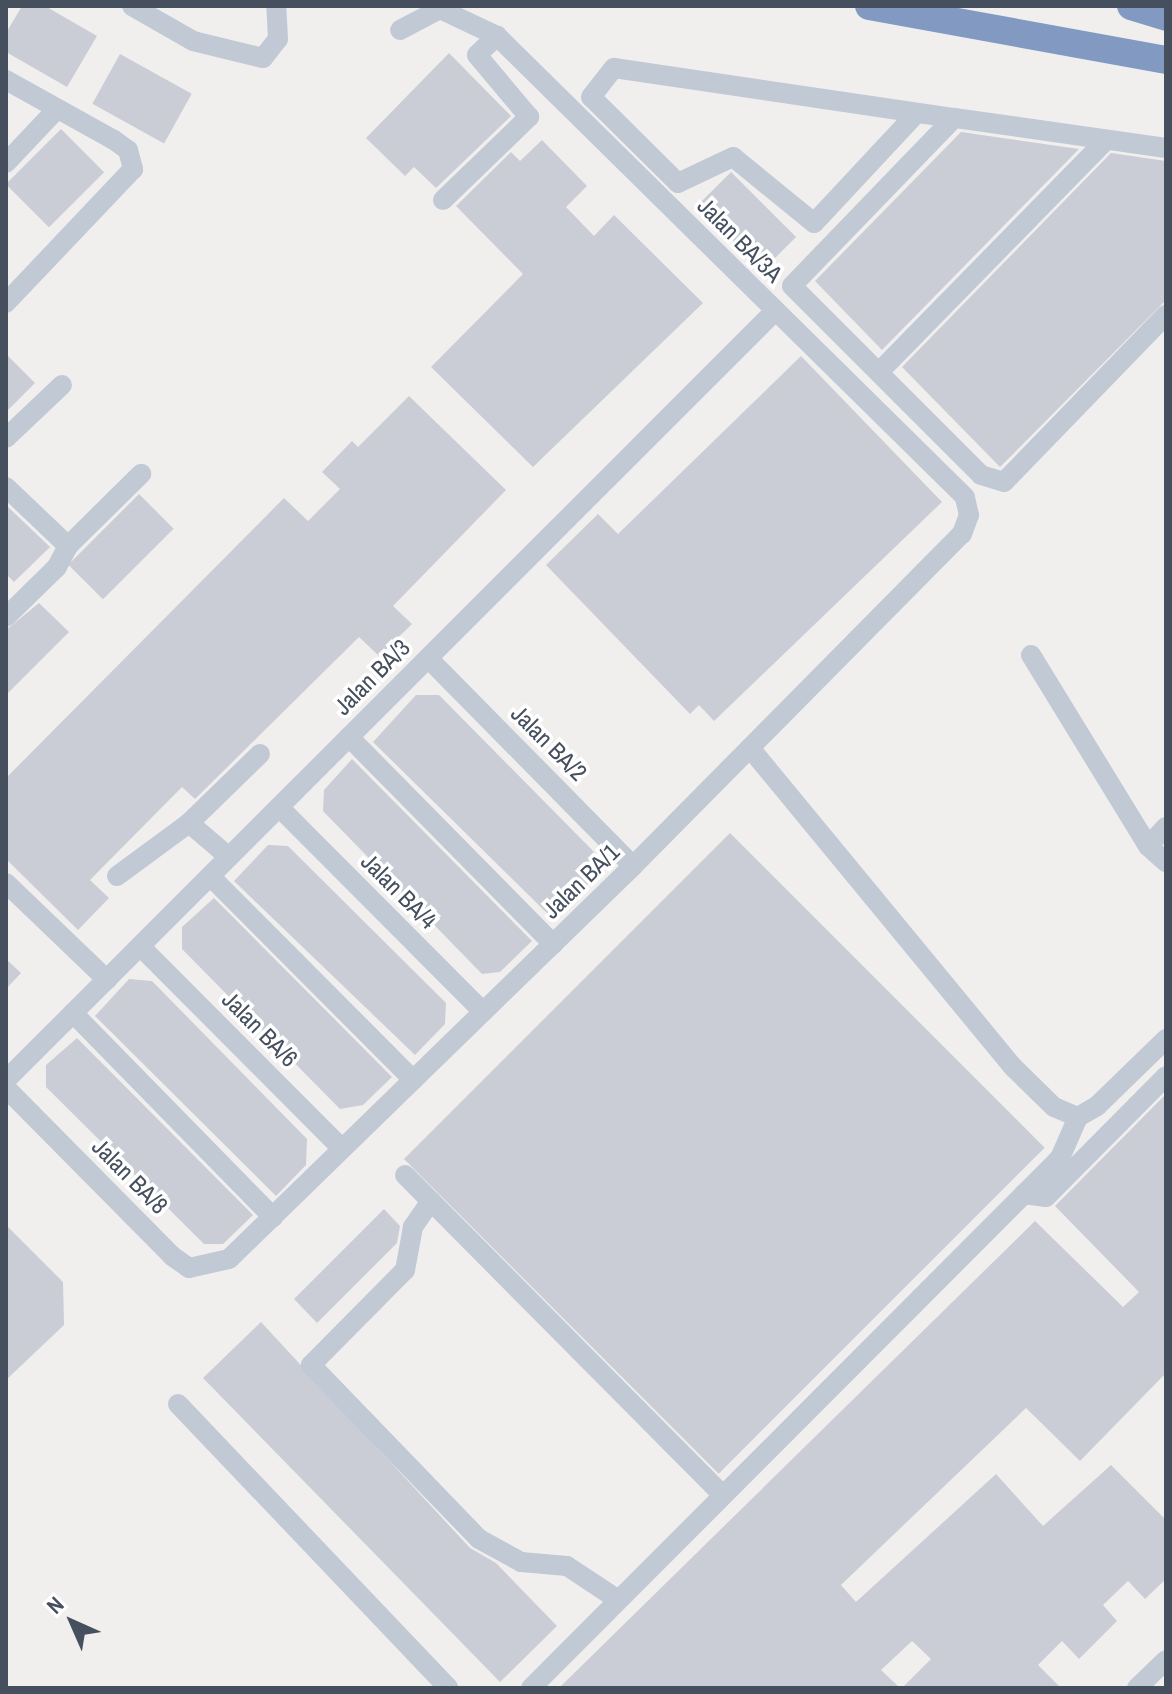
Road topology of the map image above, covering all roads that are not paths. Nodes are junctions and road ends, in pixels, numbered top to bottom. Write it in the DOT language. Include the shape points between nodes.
graph roads {
  1 [pos="132,6"];
  2 [pos="276,6"];
  3 [pos="869,6"];
  4 [pos="1131,6"];
  5 [pos="1166,17"];
  6 [pos="400,30"];
  7 [pos="497,36"];
  8 [pos="1166,60"];
  9 [pos="6,80"];
  10 [pos="57,109"];
  11 [pos="913,117"];
  12 [pos="954,118"];
  13 [pos="1103,143"];
  14 [pos="1166,148"];
  15 [pos="6,163"];
  16 [pos="443,200"];
  17 [pos="6,303"];
  18 [pos="775,311"];
  19 [pos="1166,315"];
  20 [pos="880,371"];
  21 [pos="62,385"];
  22 [pos="6,438"];
  23 [pos="141,474"];
  24 [pos="6,487"];
  25 [pos="962,534"];
  26 [pos="68,546"];
  27 [pos="8,611"];
  28 [pos="1031,655"];
  29 [pos="428,658"];
  30 [pos="349,737"];
  31 [pos="750,748"];
  32 [pos="260,754"];
  33 [pos="279,807"];
  34 [pos="189,823"];
  35 [pos="1166,827"];
  36 [pos="1148,846"];
  37 [pos="229,857"];
  38 [pos="1166,862"];
  39 [pos="633,866"];
  40 [pos="117,876"];
  41 [pos="210,876"];
  42 [pos="6,883"];
  43 [pos="553,944"];
  44 [pos="140,946"];
  45 [pos="107,980"];
  46 [pos="483,1012"];
  47 [pos="73,1013"];
  48 [pos="1166,1039"];
  49 [pos="1166,1076"];
  50 [pos="6,1080"];
  51 [pos="413,1080"];
  52 [pos="6,1088"];
  53 [pos="1078,1117"];
  54 [pos="342,1149"];
  55 [pos="405,1175"];
  56 [pos="1024,1194"];
  57 [pos="431,1201"];
  58 [pos="273,1217"];
  59 [pos="229,1259"];
  60 [pos="178,1404"];
  61 [pos="720,1492"];
  62 [pos="617,1599"];
  63 [pos="1166,1660"];
  64 [pos="448,1688"];
  65 [pos="531,1688"];
  66 [pos="1137,1688"];
  1 -- 2 [label="street" via="193,41 263,58 278,39"];
  3 -- 8 [label="highway"];
  4 -- 5 [label="highway"];
  6 -- 7 [label="street, Jalan BA/3A" via="440,9"];
  7 -- 16 [label="street" via="477,55 529,117"];
  7 -- 18 [label="street, Jalan BA/3A"];
  9 -- 10 [label="street"];
  10 -- 15 [label="street"];
  10 -- 17 [label="street" via="114,140 133,169"];
  11 -- 11 [label="street" via="614,68 591,97 678,183 733,157 814,223"];
  11 -- 12 [label="street"];
  12 -- 13 [label="street"];
  12 -- 20 [label="street" via="792,286"];
  13 -- 14 [label="street"];
  13 -- 20 [label="street"];
  18 -- 25 [label="street, Jalan BA/3A" via="965,497 969,515"];
  18 -- 29 [label="street, Jalan BA/3"];
  19 -- 20 [label="street" via="1004,482 981,475"];
  21 -- 22 [label="street"];
  23 -- 26 [label="street"];
  24 -- 26 [label="street"];
  25 -- 31 [label="street, Jalan BA/1"];
  26 -- 27 [label="street"];
  28 -- 36 [label="street"];
  29 -- 30 [label="street, Jalan BA/3"];
  29 -- 39 [label="street, Jalan BA/2"];
  30 -- 33 [label="street, Jalan BA/3"];
  30 -- 43 [label="street"];
  31 -- 39 [label="street, Jalan BA/1"];
  31 -- 53 [label="street" via="1013,1067 1037,1094"];
  32 -- 34 [label="street"];
  33 -- 37 [label="street, Jalan BA/3"];
  33 -- 46 [label="street, Jalan BA/4"];
  34 -- 37 [label="street"];
  34 -- 40 [label="street"];
  35 -- 36 [label="street"];
  36 -- 38 [label="street"];
  37 -- 41 [label="street, Jalan BA/3"];
  39 -- 43 [label="street, Jalan BA/1"];
  41 -- 44 [label="street, Jalan BA/3"];
  41 -- 51 [label="street"];
  42 -- 45 [label="street"];
  43 -- 46 [label="street, Jalan BA/1"];
  44 -- 45 [label="street, Jalan BA/3"];
  44 -- 54 [label="street, Jalan BA/6"];
  45 -- 47 [label="street, Jalan BA/3"];
  46 -- 51 [label="street, Jalan BA/1"];
  47 -- 50 [label="street, Jalan BA/3"];
  47 -- 58 [label="street"];
  48 -- 53 [label="street"];
  49 -- 56 [label="street" via="1046,1197"];
  51 -- 54 [label="street, Jalan BA/1"];
  52 -- 59 [label="street, Jalan BA/8" via="172,1256 189,1268"];
  53 -- 56 [label="street" via="1060,1158"];
  54 -- 58 [label="street, Jalan BA/1"];
  55 -- 57 [label="street"];
  56 -- 61 [label="street"];
  57 -- 61 [label="street"];
  57 -- 62 [label="street" via="413,1227 405,1270 311,1365 479,1539 521,1562 567,1566"];
  58 -- 59 [label="street, Jalan BA/1"];
  60 -- 64 [label="street"];
  61 -- 62 [label="street"];
  62 -- 65 [label="street"];
  63 -- 66 [label="street"];
}
